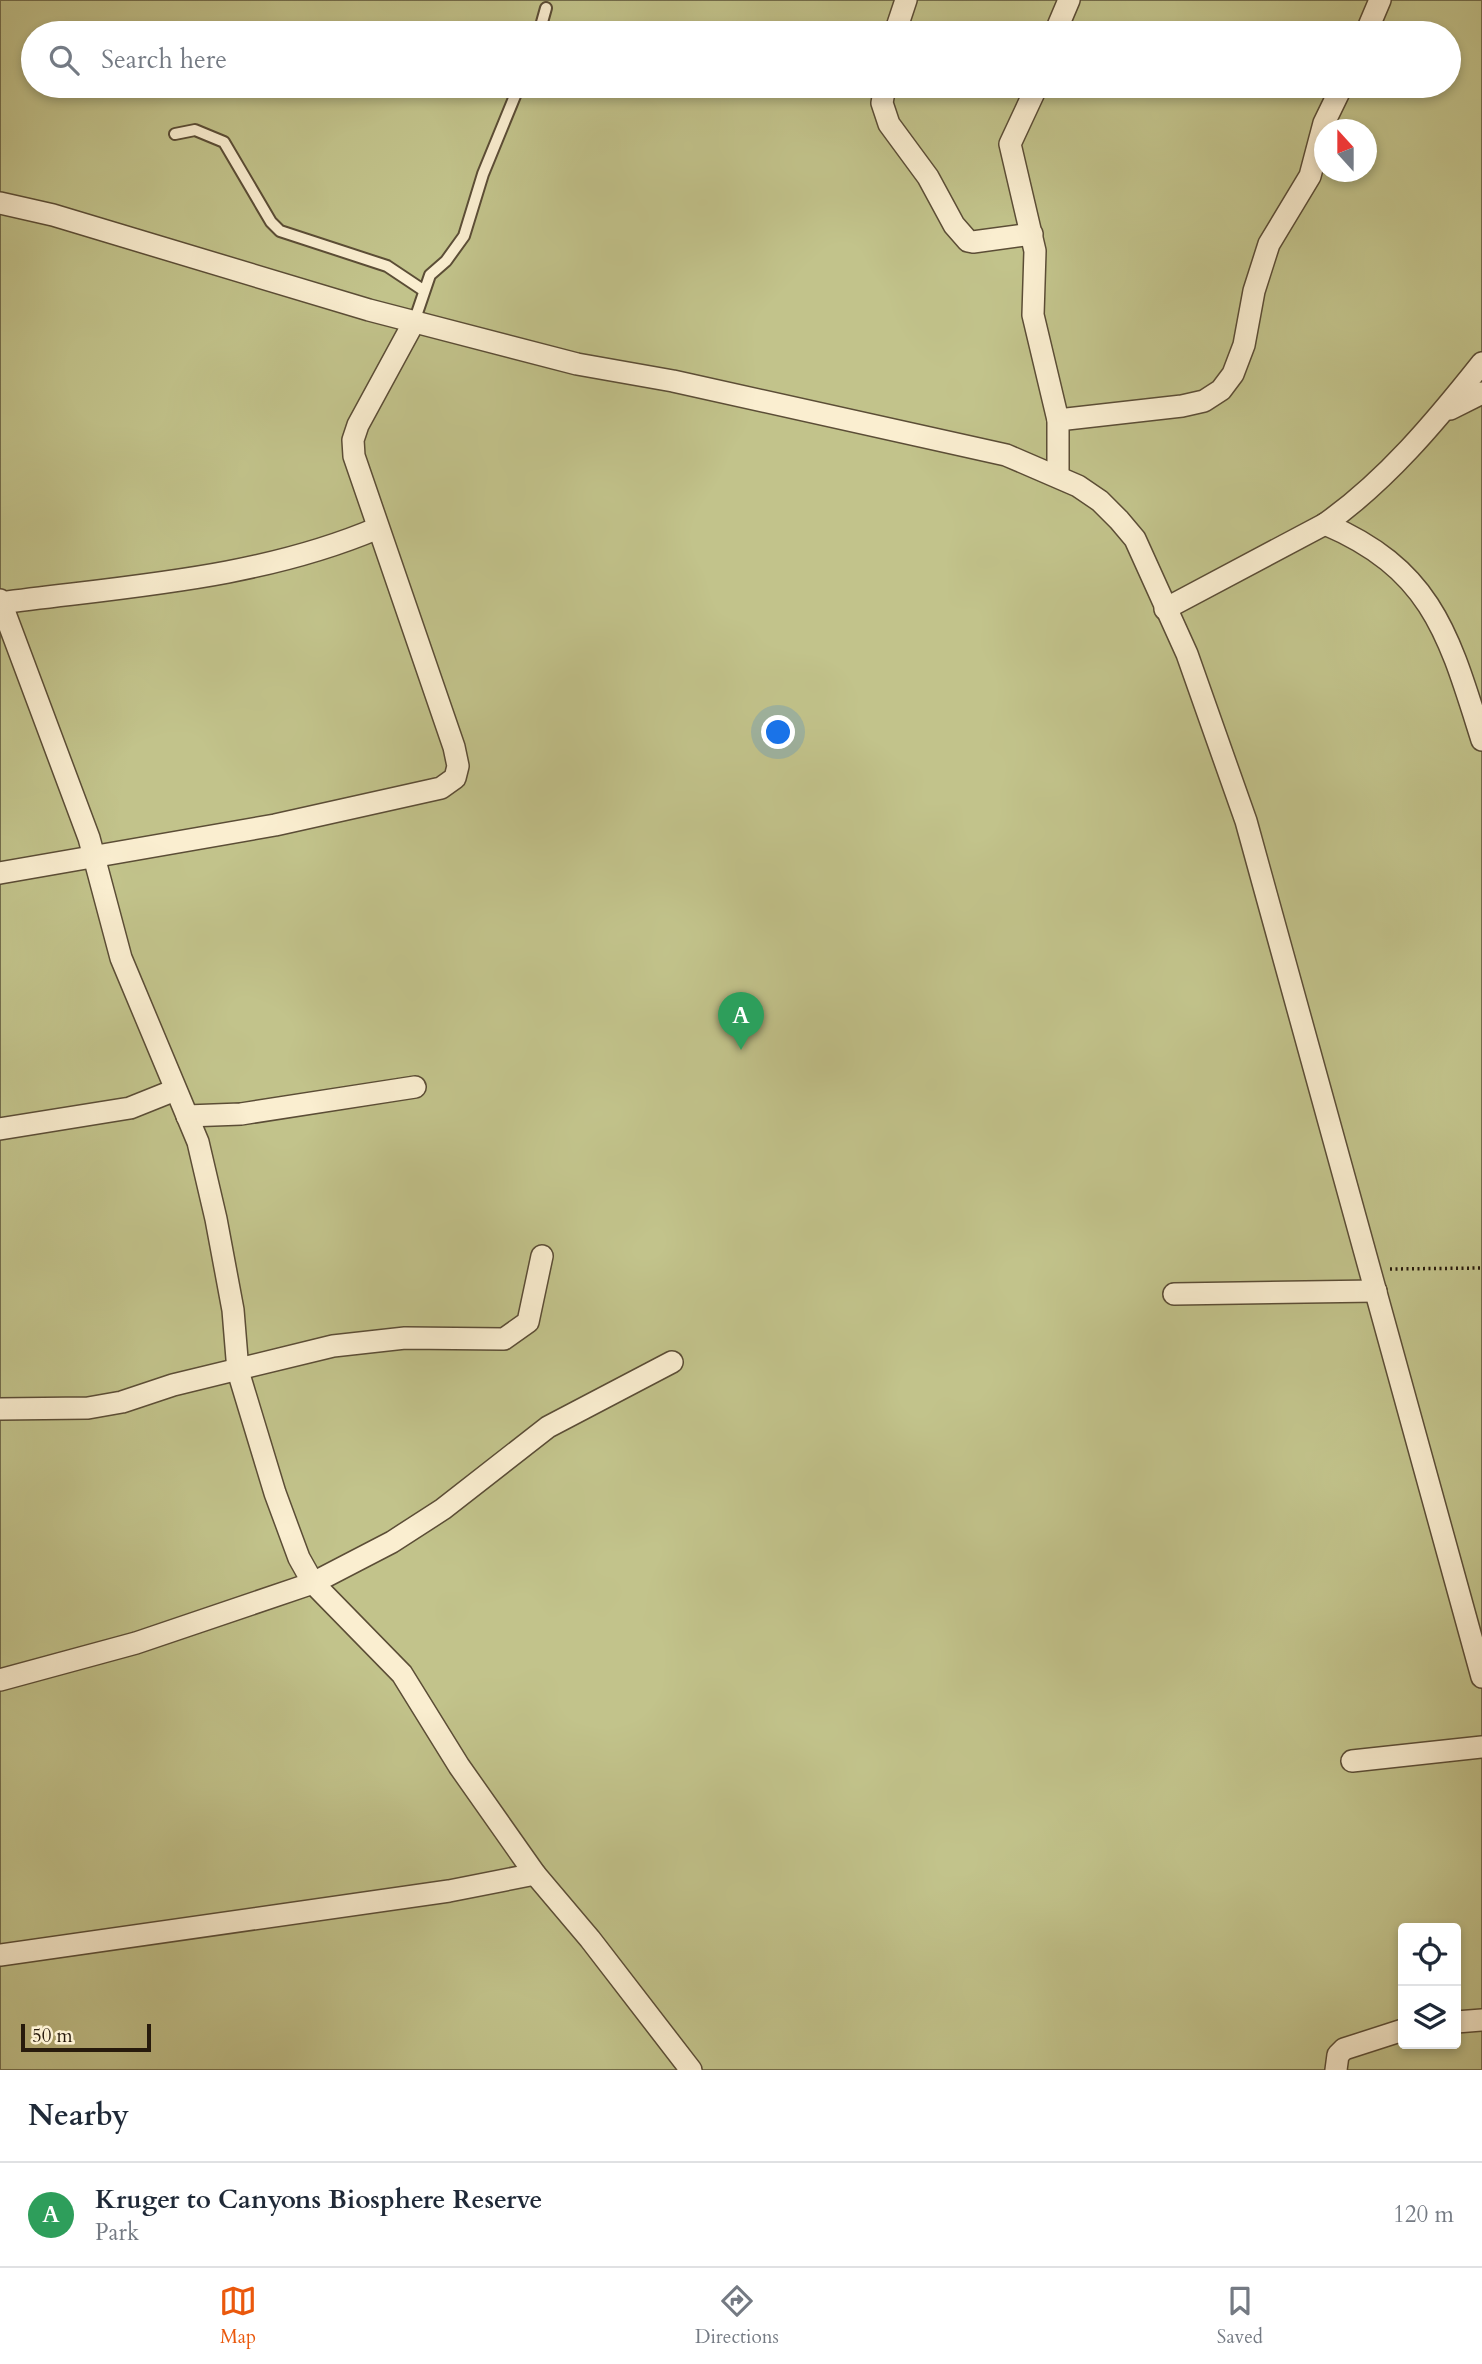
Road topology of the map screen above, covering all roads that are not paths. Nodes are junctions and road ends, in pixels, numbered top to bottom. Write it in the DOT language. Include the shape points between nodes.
graph roads {
  1 [pos="906,0"];
  2 [pos="1069,0"];
  3 [pos="1380,0"];
  4 [pos="546,8"];
  5 [pos="543,21"];
  6 [pos="899,21"];
  7 [pos="1060,21"];
  8 [pos="1371,21"];
  9 [pos="514,98"];
  10 [pos="883,98"];
  11 [pos="1031,98"];
  12 [pos="1336,98"];
  13 [pos="175,134"];
  14 [pos="0,203"];
  15 [pos="1032,234"];
  16 [pos="423,290"];
  17 [pos="414,322"];
  18 [pos="1482,363"];
  19 [pos="1482,393"];
  20 [pos="1433,419"];
  21 [pos="1058,420"];
  22 [pos="1058,475"];
  23 [pos="1325,524"];
  24 [pos="378,528"];
  25 [pos="1,602"];
  26 [pos="1166,609"];
  27 [pos="1482,740"];
  28 [pos="94,857"];
  29 [pos="0,873"];
  30 [pos="415,1087"];
  31 [pos="175,1090"];
  32 [pos="187,1116"];
  33 [pos="0,1129"];
  34 [pos="542,1256"];
  35 [pos="1376,1291"];
  36 [pos="1174,1294"];
  37 [pos="672,1362"];
  38 [pos="238,1371"];
  39 [pos="0,1409"];
  40 [pos="313,1583"];
  41 [pos="1482,1677"];
  42 [pos="0,1679"];
  43 [pos="1482,1747"];
  44 [pos="1352,1761"];
  45 [pos="535,1874"];
  46 [pos="0,1955"];
  47 [pos="1482,2020"];
  48 [pos="1461,2022"];
  49 [pos="1398,2033"];
  50 [pos="691,2070"];
  51 [pos="1336,2070"];
  1 -- 6 [label="street"];
  2 -- 7 [label="street"];
  3 -- 8 [label="street"];
  4 -- 5 [label="lane"];
  9 -- 16 [label="lane" via="464,236"];
  10 -- 15 [label="street" via="889,124 965,237 973,242"];
  11 -- 15 [label="street" via="1010,144"];
  12 -- 21 [label="street" via="1324,123 1310,176 1269,244 1244,345 1222,390 1204,401 1182,406"];
  13 -- 16 [label="lane" via="195,131 224,142 280,231 387,267"];
  14 -- 17 [label="street" via="65,218"];
  15 -- 21 [label="street" via="1034,315"];
  16 -- 17 [label="lane"];
  17 -- 22 [label="street" via="577,365 951,440 1006,454"];
  17 -- 24 [label="street" via="353,440 356,468"];
  18 -- 20 [label="street"];
  19 -- 20 [label="street"];
  20 -- 23 [label="street" via="1372,486"];
  21 -- 22 [label="street"];
  22 -- 26 [label="street" via="1100,501 1135,539"];
  23 -- 26 [label="street"];
  23 -- 27 [label="street" via="1378,552 1427,600 1449,640"];
  24 -- 25 [label="street" via="296,558 242,570"];
  24 -- 28 [label="street" via="454,747 455,778 441,788 275,825"];
  25 -- 28 [label="street"];
  26 -- 35 [label="street" via="1187,654 1246,821"];
  28 -- 29 [label="street"];
  28 -- 31 [label="street" via="118,948"];
  30 -- 32 [label="street" via="241,1114"];
  31 -- 32 [label="street"];
  31 -- 33 [label="street" via="130,1108"];
  32 -- 38 [label="street" via="198,1142 216,1219 233,1310"];
  34 -- 38 [label="street" via="528,1322 504,1339 364,1341"];
  35 -- 36 [label="street"];
  35 -- 41 [label="street"];
  37 -- 40 [label="street" via="548,1427 443,1509"];
  38 -- 39 [label="street" via="88,1408"];
  38 -- 40 [label="street" via="289,1536"];
  40 -- 42 [label="street" via="136,1643"];
  40 -- 45 [label="street" via="402,1674"];
  43 -- 44 [label="street"];
  45 -- 46 [label="street" via="449,1891"];
  45 -- 50 [label="street"];
  47 -- 48 [label="street"];
  49 -- 51 [label="street" via="1344,2049"];
}
